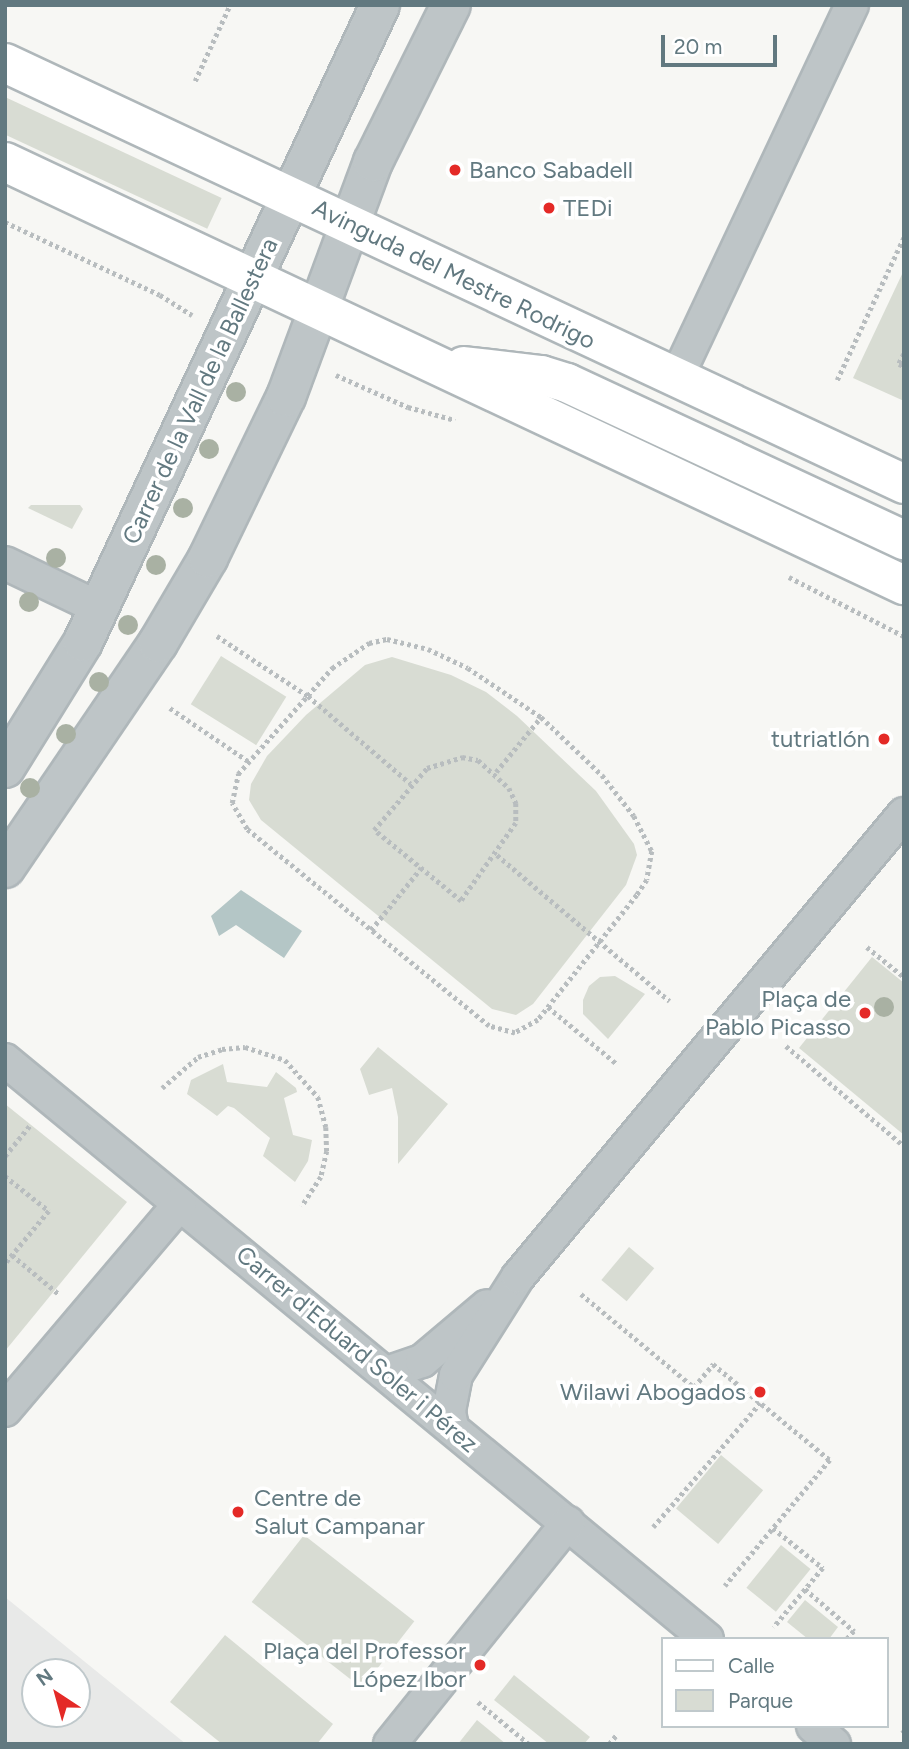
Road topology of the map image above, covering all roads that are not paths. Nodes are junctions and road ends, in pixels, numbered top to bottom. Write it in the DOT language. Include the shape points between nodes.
graph roads {
  1 [pos="380,5"];
  2 [pos="451,5"];
  3 [pos="852,5"];
  4 [pos="5,63"];
  5 [pos="5,162"];
  6 [pos="290,194"];
  7 [pos="349,225"];
  8 [pos="253,278"];
  9 [pos="319,309"];
  10 [pos="428,360"];
  11 [pos="676,379"];
  12 [pos="904,484"];
  13 [pos="904,540"];
  14 [pos="5,563"];
  15 [pos="904,584"];
  16 [pos="99,608"];
  17 [pos="5,768"];
  18 [pos="904,814"];
  19 [pos="5,868"];
  20 [pos="5,1060"];
  21 [pos="180,1204"];
  22 [pos="519,1277"];
  23 [pos="387,1373"];
  24 [pos="5,1410"];
  25 [pos="452,1427"];
  26 [pos="568,1524"];
  27 [pos="705,1637"];
  28 [pos="815,1728"];
  29 [pos="390,1744"];
  30 [pos="834,1744"];
  1 -- 6 [label="street, Carrer de la Vall de la Ballestera"];
  2 -- 7 [label="street" via="373,162"];
  3 -- 11 [label="street"];
  4 -- 6 [label="main road, Avinguda del Mestre Rodrigo"];
  5 -- 8 [label="main road, Avinguda del Mestre Rodrigo"];
  6 -- 7 [label="main road, Avinguda del Mestre Rodrigo"];
  6 -- 8 [label="street, Carrer de la Vall de la Ballestera"];
  7 -- 9 [label="street"];
  7 -- 11 [label="main road, Avinguda del Mestre Rodrigo"];
  8 -- 9 [label="main road, Avinguda del Mestre Rodrigo"];
  8 -- 16 [label="street, Carrer de la Vall de la Ballestera"];
  9 -- 10 [label="main road, Avinguda del Mestre Rodrigo"];
  9 -- 19 [label="street" via="286,397 208,558 158,643"];
  10 -- 13 [label="main road, Avinguda del Mestre Rodrigo" via="541,374 566,383"];
  10 -- 15 [label="main road, Avinguda del Mestre Rodrigo"];
  11 -- 12 [label="main road, Avinguda del Mestre Rodrigo"];
  14 -- 16 [label="street"];
  16 -- 17 [label="street, Carrer de la Vall de la Ballestera" via="62,683"];
  18 -- 22 [label="street"];
  20 -- 21 [label="street, Carrer d'Eduard Soler i Pérez"];
  21 -- 23 [label="street, Carrer d'Eduard Soler i Pérez"];
  21 -- 24 [label="street"];
  22 -- 23 [label="street" via="422,1361"];
  22 -- 25 [label="street" via="456,1375 449,1402"];
  23 -- 25 [label="street, Carrer d'Eduard Soler i Pérez"];
  25 -- 26 [label="street, Carrer d'Eduard Soler i Pérez"];
  26 -- 27 [label="street, Carrer d'Eduard Soler i Pérez"];
  26 -- 29 [label="street"];
  28 -- 30 [label="street"];
}
